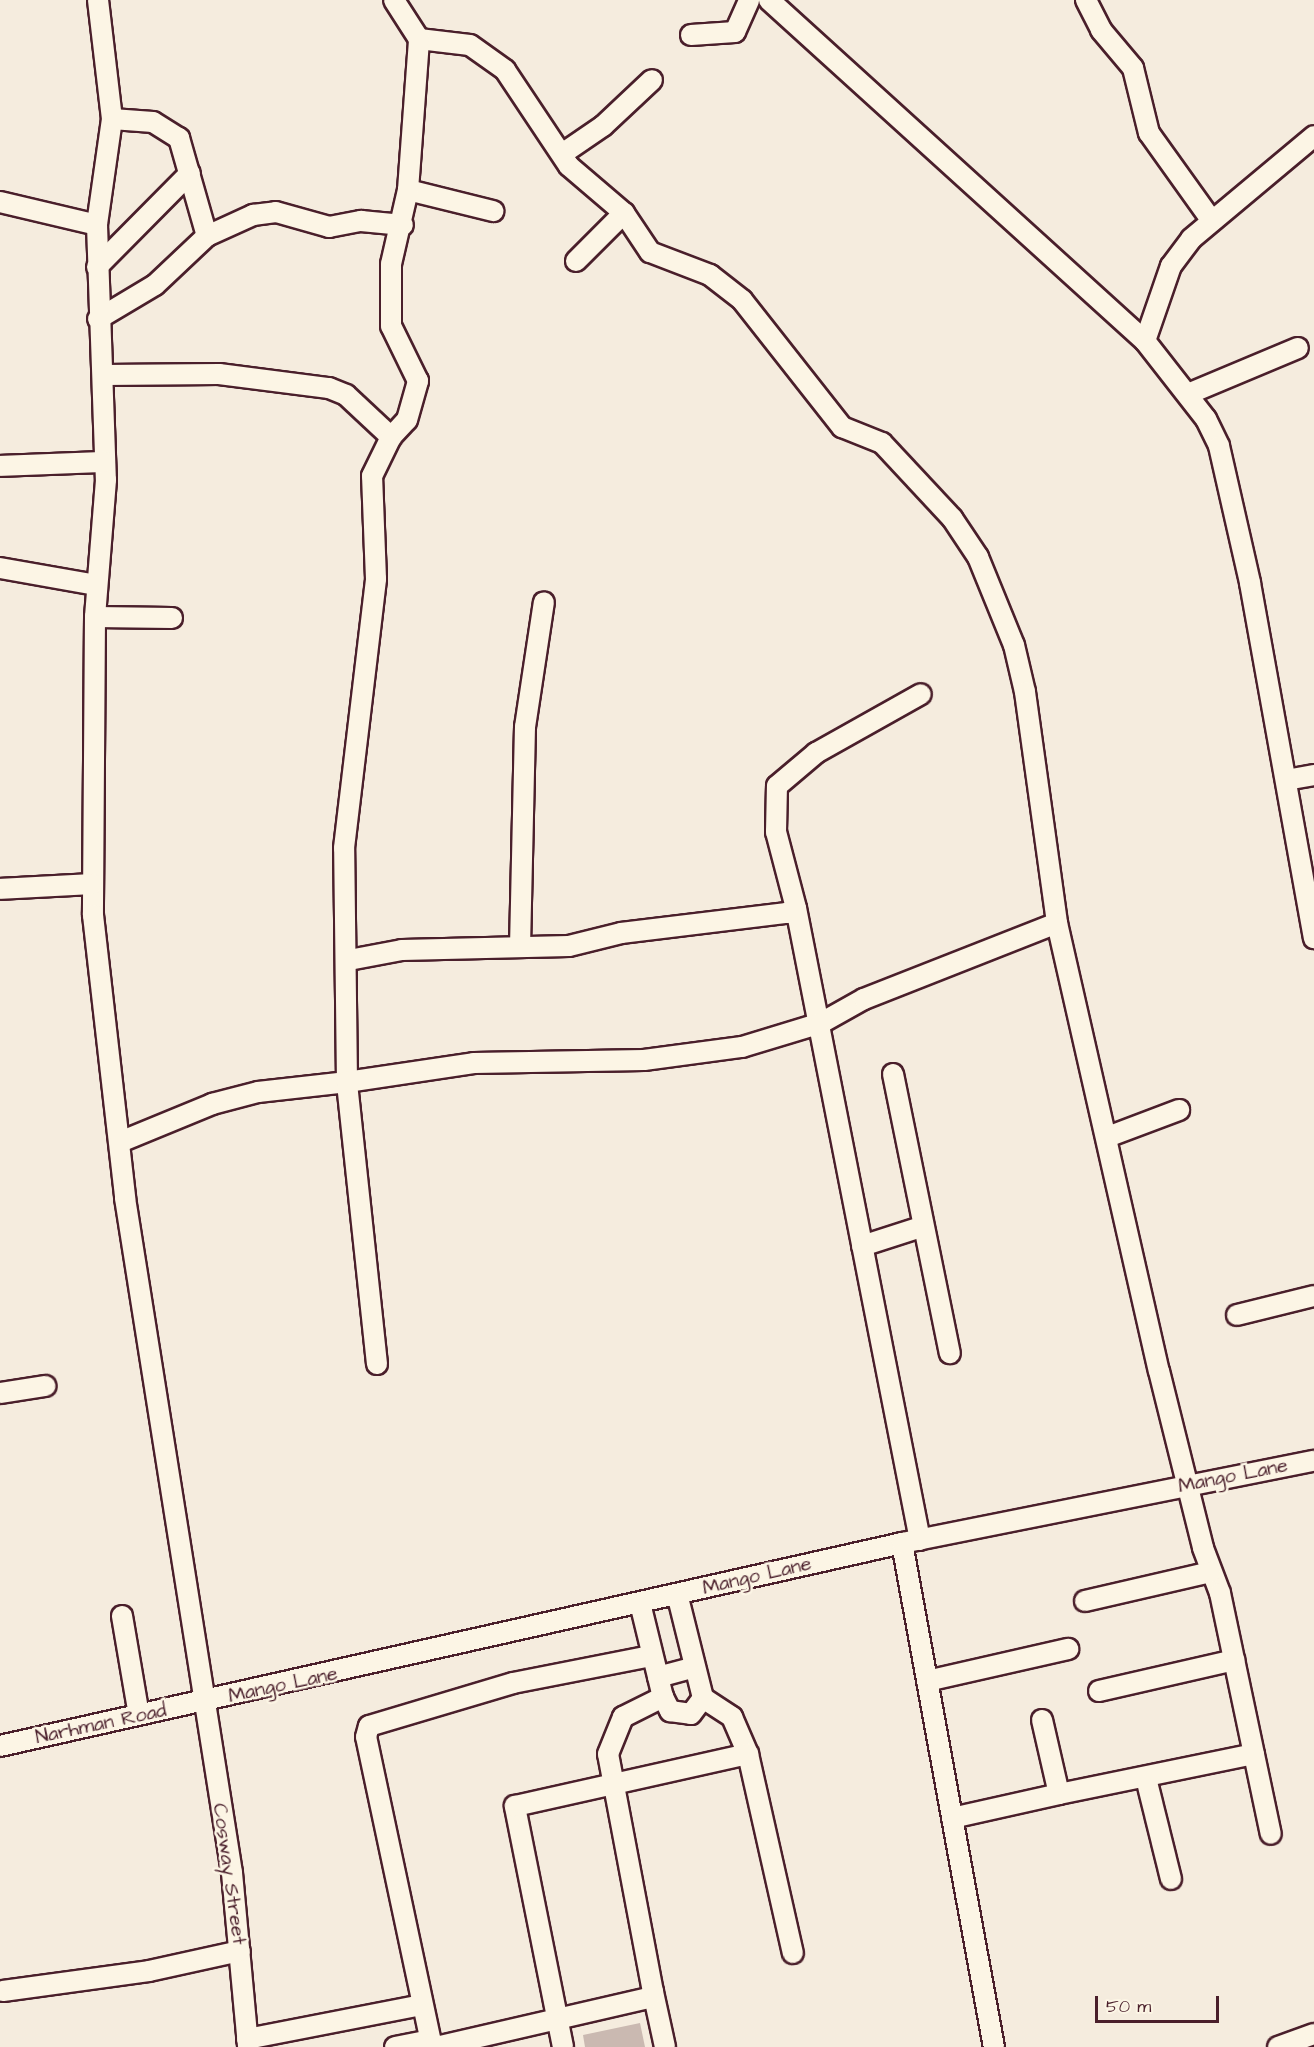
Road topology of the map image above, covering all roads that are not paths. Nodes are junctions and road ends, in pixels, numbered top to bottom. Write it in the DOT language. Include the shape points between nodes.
graph roads {
  1 [pos="98,0"];
  2 [pos="394,0"];
  3 [pos="749,0"];
  4 [pos="769,0"];
  5 [pos="1086,0"];
  6 [pos="692,34"];
  7 [pos="419,39"];
  8 [pos="652,80"];
  9 [pos="112,118"];
  10 [pos="1314,136"];
  11 [pos="562,154"];
  12 [pos="190,173"];
  13 [pos="408,190"];
  14 [pos="0,202"];
  15 [pos="493,211"];
  16 [pos="624,213"];
  17 [pos="1212,221"];
  18 [pos="97,225"];
  19 [pos="403,225"];
  20 [pos="207,236"];
  21 [pos="576,261"];
  22 [pos="97,267"];
  23 [pos="98,319"];
  24 [pos="1145,341"];
  25 [pos="1298,348"];
  26 [pos="104,375"];
  27 [pos="1188,394"];
  28 [pos="391,437"];
  29 [pos="105,462"];
  30 [pos="0,466"];
  31 [pos="0,568"];
  32 [pos="96,585"];
  33 [pos="544,602"];
  34 [pos="95,617"];
  35 [pos="172,618"];
  36 [pos="921,694"];
  37 [pos="1314,775"];
  38 [pos="1286,780"];
  39 [pos="92,884"];
  40 [pos="0,889"];
  41 [pos="796,908"];
  42 [pos="1057,923"];
  43 [pos="1314,938"];
  44 [pos="520,947"];
  45 [pos="349,960"];
  46 [pos="821,1023"];
  47 [pos="893,1074"];
  48 [pos="347,1082"];
  49 [pos="1179,1110"];
  50 [pos="1110,1136"];
  51 [pos="120,1142"];
  52 [pos="921,1227"];
  53 [pos="862,1246"];
  54 [pos="1314,1296"];
  55 [pos="1237,1315"];
  56 [pos="950,1353"];
  57 [pos="377,1364"];
  58 [pos="45,1386"];
  59 [pos="0,1393"];
  60 [pos="1314,1461"];
  61 [pos="1189,1484"];
  62 [pos="911,1542"];
  63 [pos="1210,1572"];
  64 [pos="677,1594"];
  65 [pos="1084,1601"];
  66 [pos="640,1603"];
  67 [pos="122,1616"];
  68 [pos="1068,1649"];
  69 [pos="651,1656"];
  70 [pos="1234,1660"];
  71 [pos="695,1667"];
  72 [pos="658,1677"];
  73 [pos="927,1681"];
  74 [pos="1099,1691"];
  75 [pos="663,1697"];
  76 [pos="703,1698"];
  77 [pos="202,1702"];
  78 [pos="139,1715"];
  79 [pos="1042,1720"];
  80 [pos="0,1746"];
  81 [pos="748,1754"];
  82 [pos="1254,1755"];
  83 [pos="1146,1778"];
  84 [pos="611,1783"];
  85 [pos="1059,1794"];
  86 [pos="952,1818"];
  87 [pos="1271,1834"];
  88 [pos="1171,1879"];
  89 [pos="240,1951"];
  90 [pos="793,1953"];
  91 [pos="3,1991"];
  92 [pos="654,1992"];
  93 [pos="422,2005"];
  94 [pos="557,2017"];
  95 [pos="1314,2034"];
  96 [pos="248,2043"];
  97 [pos="432,2045"];
  98 [pos="395,2047"];
  99 [pos="563,2047"];
  100 [pos="665,2047"];
  101 [pos="994,2047"];
  102 [pos="1278,2047"];
  1 -- 9 [label="street, Cosway Street"];
  2 -- 7 [label="street"];
  3 -- 6 [label="street" via="735,32"];
  4 -- 24 [label="street"];
  5 -- 17 [label="street" via="1101,30 1133,68 1149,133"];
  7 -- 11 [label="street" via="470,45 505,70"];
  7 -- 13 [label="street"];
  8 -- 11 [label="street" via="603,126"];
  9 -- 12 [label="street" via="167,129 185,149"];
  9 -- 18 [label="street, Cosway Street"];
  10 -- 17 [label="street"];
  11 -- 16 [label="street" via="587,185"];
  12 -- 20 [label="street"];
  12 -- 22 [label="street"];
  13 -- 15 [label="street"];
  13 -- 19 [label="street"];
  14 -- 18 [label="street"];
  16 -- 21 [label="street"];
  16 -- 42 [label="street" via="650,252 710,275 742,300 842,427 882,443 952,518 978,557 1010,634 1025,692"];
  17 -- 24 [label="street" via="1171,266"];
  18 -- 22 [label="street, Cosway Street"];
  19 -- 20 [label="street" via="367,221 329,227 276,212 253,215"];
  19 -- 28 [label="street" via="391,264 391,326 418,381 407,420"];
  20 -- 23 [label="street" via="155,285"];
  22 -- 23 [label="street, Cosway Street"];
  23 -- 26 [label="street, Cosway Street"];
  24 -- 27 [label="street"];
  25 -- 27 [label="street"];
  26 -- 28 [label="street" via="219,374 247,382 329,388 346,395"];
  26 -- 29 [label="street, Cosway Street"];
  27 -- 38 [label="street" via="1219,446 1227,474"];
  28 -- 45 [label="street" via="372,476 376,579 344,848"];
  29 -- 30 [label="street"];
  29 -- 32 [label="street, Cosway Street"];
  31 -- 32 [label="street"];
  32 -- 34 [label="street, Cosway Street"];
  33 -- 44 [label="street" via="525,727"];
  34 -- 35 [label="street"];
  34 -- 39 [label="street, Cosway Street"];
  36 -- 41 [label="street" via="816,753 777,786 776,832"];
  37 -- 38 [label="street"];
  38 -- 43 [label="street"];
  39 -- 40 [label="street"];
  39 -- 51 [label="street, Cosway Street"];
  41 -- 44 [label="street" via="732,923 621,933 569,946"];
  41 -- 46 [label="street"];
  42 -- 46 [label="street" via="864,999"];
  42 -- 50 [label="street"];
  44 -- 45 [label="street" via="402,950"];
  45 -- 48 [label="street"];
  46 -- 48 [label="street" via="709,1054 606,1062 474,1063"];
  46 -- 53 [label="street"];
  47 -- 52 [label="street"];
  48 -- 51 [label="street" via="258,1092 212,1104"];
  48 -- 57 [label="street"];
  49 -- 50 [label="street"];
  50 -- 61 [label="street" via="1159,1371"];
  51 -- 77 [label="street, Cosway Street"];
  52 -- 53 [label="street"];
  52 -- 56 [label="street"];
  53 -- 62 [label="street"];
  54 -- 55 [label="street"];
  58 -- 59 [label="street"];
  60 -- 61 [label="street, Mango Lane"];
  61 -- 62 [label="street, Mango Lane"];
  61 -- 63 [label="street"];
  62 -- 64 [label="street, Mango Lane"];
  62 -- 73 [label="street"];
  63 -- 65 [label="street"];
  63 -- 70 [label="street"];
  64 -- 66 [label="street, Mango Lane"];
  64 -- 71 [label="street"];
  66 -- 69 [label="street"];
  66 -- 77 [label="street, Mango Lane"];
  67 -- 78 [label="street"];
  68 -- 73 [label="street"];
  69 -- 72 [label="street"];
  69 -- 93 [label="street" via="513,1683 369,1726 366,1737"];
  70 -- 74 [label="street"];
  70 -- 82 [label="street"];
  71 -- 72 [label="street"];
  71 -- 76 [label="street"];
  72 -- 75 [label="street"];
  73 -- 86 [label="street"];
  75 -- 76 [label="street" via="670,1711 682,1716 701,1707"];
  75 -- 84 [label="street" via="623,1717 608,1754"];
  76 -- 81 [label="street" via="732,1716"];
  77 -- 78 [label="street, Narhman Road"];
  77 -- 89 [label="street, Cosway Street"];
  78 -- 80 [label="street, Narhman Road"];
  79 -- 85 [label="street"];
  81 -- 84 [label="street"];
  81 -- 90 [label="street"];
  82 -- 83 [label="street"];
  82 -- 87 [label="street"];
  83 -- 85 [label="street"];
  83 -- 88 [label="street"];
  84 -- 92 [label="street"];
  84 -- 94 [label="street" via="515,1806"];
  85 -- 86 [label="street"];
  86 -- 101 [label="street"];
  89 -- 91 [label="street" via="149,1971"];
  89 -- 96 [label="street, Cosway Street"];
  92 -- 94 [label="street" via="648,1998"];
  92 -- 100 [label="street"];
  93 -- 96 [label="street"];
  93 -- 97 [label="street"];
  94 -- 97 [label="street"];
  94 -- 99 [label="street"];
  95 -- 102 [label="street"];
  97 -- 98 [label="street"];
}
